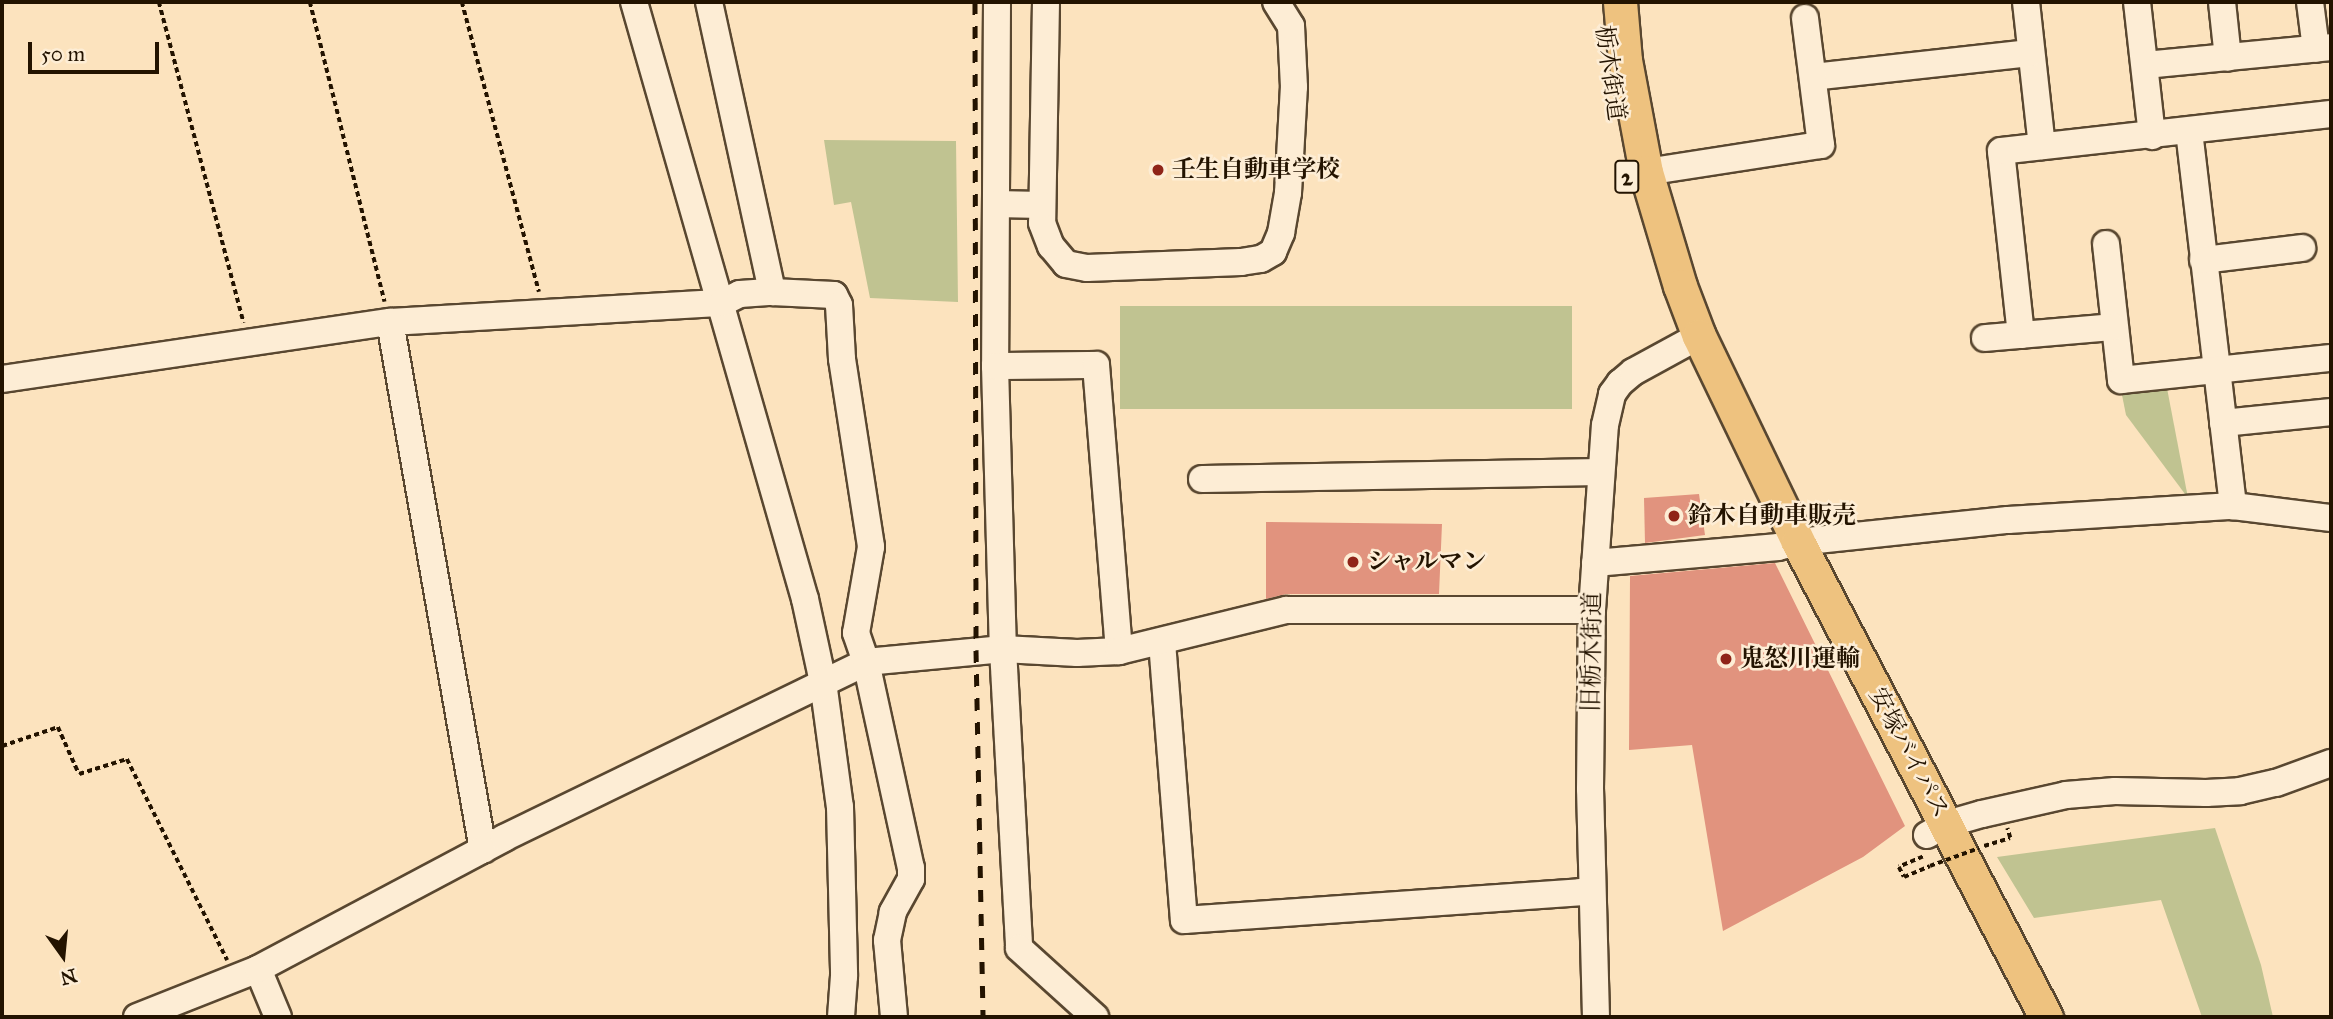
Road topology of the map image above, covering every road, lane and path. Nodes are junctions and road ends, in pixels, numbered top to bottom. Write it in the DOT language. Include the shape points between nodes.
graph roads {
  1 [pos="159,2"];
  2 [pos="310,2"];
  3 [pos="462,2"];
  4 [pos="634,2"];
  5 [pos="709,2"];
  6 [pos="997,2"];
  7 [pos="1046,2"];
  8 [pos="1276,2"];
  9 [pos="1600,2"];
  10 [pos="1620,2"];
  11 [pos="2026,2"];
  12 [pos="2137,2"];
  13 [pos="2222,2"];
  14 [pos="2310,2"];
  15 [pos="1805,18"];
  16 [pos="2323,48"];
  17 [pos="2031,52"];
  18 [pos="2228,58"];
  19 [pos="2145,65"];
  20 [pos="1813,77"];
  21 [pos="2331,114"];
  22 [pos="2189,131"];
  23 [pos="2152,136"];
  24 [pos="2042,146"];
  25 [pos="1646,172"];
  26 [pos="996,204"];
  27 [pos="1042,205"];
  28 [pos="2106,244"];
  29 [pos="2302,248"];
  30 [pos="2203,260"];
  31 [pos="772,292"];
  32 [pos="722,303"];
  33 [pos="544,311"];
  34 [pos="390,322"];
  35 [pos="2114,327"];
  36 [pos="2021,335"];
  37 [pos="1985,338"];
  38 [pos="1689,341"];
  39 [pos="249,342"];
  40 [pos="2331,358"];
  41 [pos="995,366"];
  42 [pos="2216,368"];
  43 [pos="2,379"];
  44 [pos="2331,412"];
  45 [pos="2224,423"];
  46 [pos="1601,472"];
  47 [pos="1202,479"];
  48 [pos="2234,506"];
  49 [pos="2331,519"];
  50 [pos="1788,545"];
  51 [pos="1595,563"];
  52 [pos="1592,610"];
  53 [pos="1162,642"];
  54 [pos="1003,649"];
  55 [pos="1119,651"];
  56 [pos="866,662"];
  57 [pos="823,682"];
  58 [pos="2,746"];
  59 [pos="2331,763"];
  60 [pos="1997,830"];
  61 [pos="1932,845"];
  62 [pos="483,850"];
  63 [pos="1592,894"];
  64 [pos="247,973"];
  65 [pos="137,1017"];
  66 [pos="278,1017"];
  67 [pos="841,1017"];
  68 [pos="894,1017"];
  69 [pos="1095,1017"];
  70 [pos="1596,1017"];
  71 [pos="2020,1017"];
  72 [pos="2046,1017"];
  1 -- 39 [label="path"];
  2 -- 34 [label="path"];
  3 -- 33 [label="path"];
  4 -- 32 [label="street"];
  5 -- 31 [label="street"];
  6 -- 26 [label="street"];
  7 -- 27 [label="street"];
  8 -- 27 [label="street" via="1291,26 1294,87 1288,193 1273,252 1241,262 1087,268 1066,264 1051,246 1042,223"];
  9 -- 38 [label="main road, 栃木街道 / 2" via="1613,110 1627,177 1661,296"];
  10 -- 25 [label="main road, 栃木街道 / 2" via="1626,72"];
  11 -- 17 [label="street"];
  12 -- 19 [label="street"];
  13 -- 18 [label="street"];
  14 -- 16 [label="street"];
  15 -- 20 [label="street"];
  16 -- 18 [label="street"];
  17 -- 20 [label="street"];
  17 -- 24 [label="street"];
  18 -- 19 [label="street"];
  19 -- 23 [label="street"];
  20 -- 25 [label="street" via="1821,145"];
  21 -- 22 [label="street"];
  22 -- 23 [label="street"];
  22 -- 30 [label="street"];
  23 -- 24 [label="street"];
  24 -- 36 [label="street" via="2001,151"];
  25 -- 38 [label="main road, 栃木街道 / 2" via="1680,286"];
  26 -- 27 [label="street"];
  26 -- 41 [label="street"];
  28 -- 35 [label="street"];
  29 -- 30 [label="street"];
  30 -- 42 [label="street"];
  31 -- 32 [label="street" via="740,294"];
  31 -- 56 [label="street" via="834,295 839,305 842,359 872,547 856,633"];
  32 -- 33 [label="street"];
  32 -- 57 [label="street" via="805,598"];
  33 -- 34 [label="street"];
  34 -- 39 [label="street"];
  34 -- 62 [label="street"];
  35 -- 36 [label="street"];
  35 -- 42 [label="street" via="2121,380"];
  36 -- 37 [label="street"];
  38 -- 46 [label="street, 旧栃木街道" via="1633,372 1612,394"];
  38 -- 50 [label="main road, 安塚バイパス / 2"];
  39 -- 43 [label="street"];
  40 -- 42 [label="street"];
  41 -- 54 [label="street"];
  41 -- 55 [label="street" via="1096,365"];
  42 -- 45 [label="street"];
  44 -- 45 [label="street"];
  45 -- 48 [label="street"];
  46 -- 47 [label="street"];
  46 -- 51 [label="street, 旧栃木街道"];
  48 -- 49 [label="street"];
  48 -- 50 [label="street" via="2008,520"];
  50 -- 51 [label="street"];
  50 -- 61 [label="main road, 安塚バイパス / 2"];
  51 -- 52 [label="street, 旧栃木街道"];
  52 -- 53 [label="street" via="1286,610"];
  52 -- 63 [label="street, 旧栃木街道"];
  53 -- 55 [label="street"];
  53 -- 63 [label="street" via="1184,920"];
  54 -- 55 [label="street"];
  54 -- 56 [label="street"];
  54 -- 69 [label="street" via="1019,948"];
  56 -- 57 [label="street"];
  56 -- 68 [label="street" via="911,868 887,940"];
  57 -- 62 [label="street"];
  57 -- 67 [label="street" via="840,807"];
  58 -- 64 [label="path" via="58,727 79,774 127,759"];
  59 -- 61 [label="street" via="2276,783 2240,790 2088,792 2034,801"];
  60 -- 61 [label="path, bridge" via="2007,827 2010,838 1979,848"];
  61 -- 61 [label="path" via="1899,867 1904,877"];
  61 -- 71 [label="main road, 安塚バイパス / 2"];
  61 -- 72 [label="main road, 安塚バイパス / 2"];
  62 -- 64 [label="street"];
  63 -- 70 [label="street, 旧栃木街道"];
  64 -- 65 [label="street"];
  64 -- 66 [label="street"];
}
